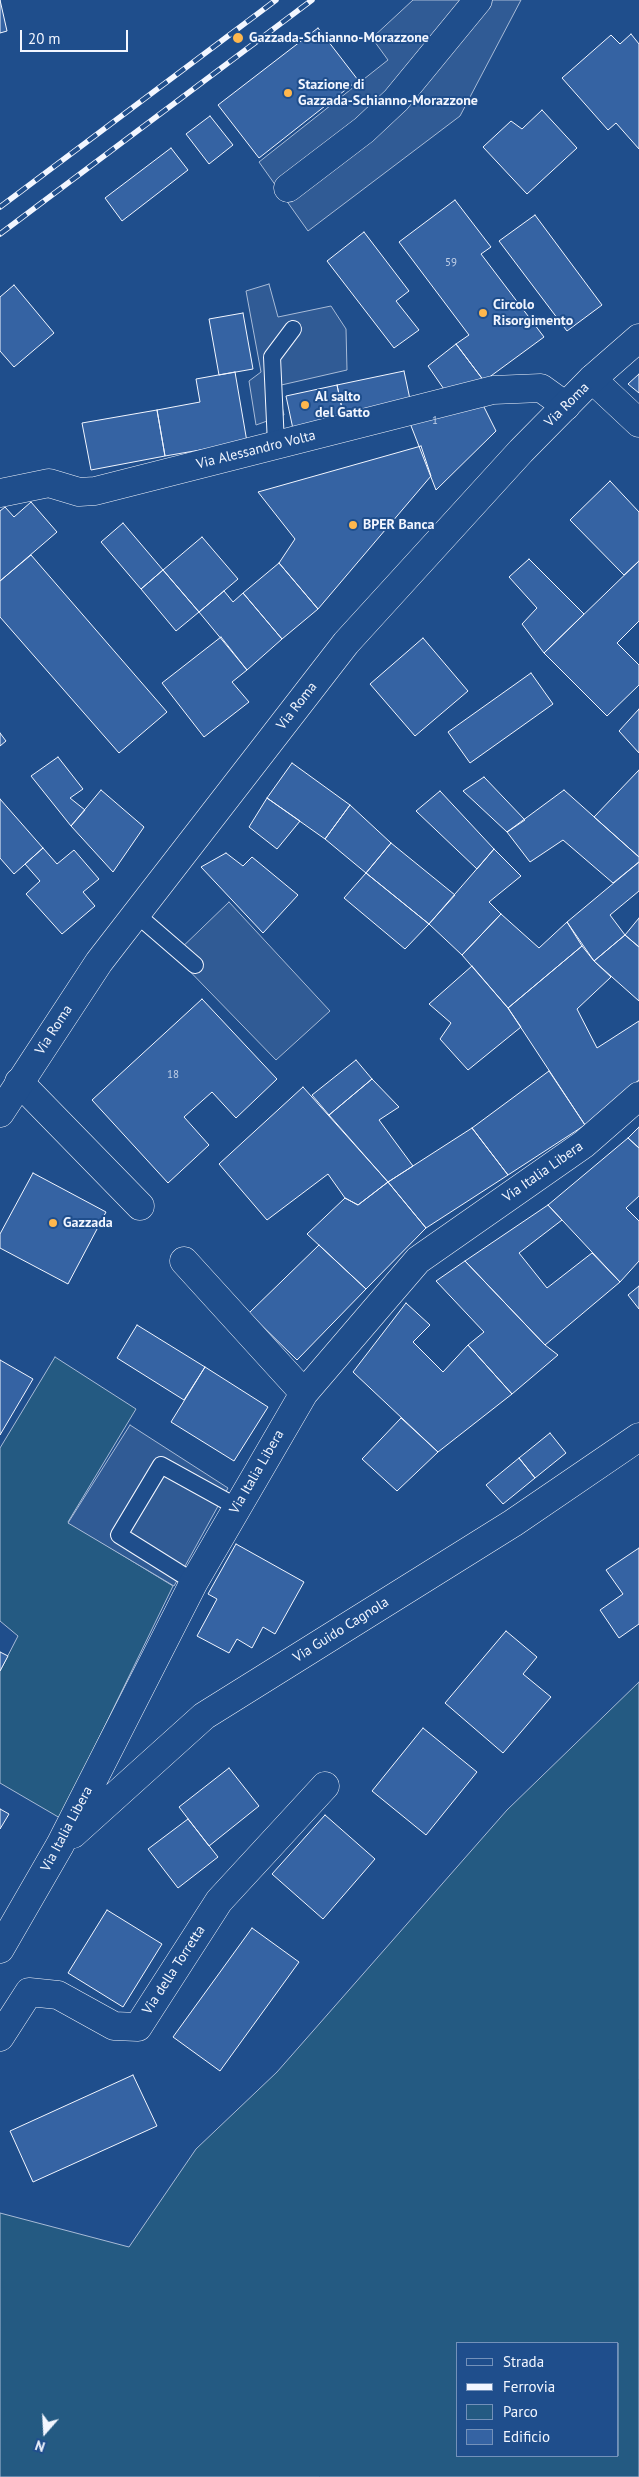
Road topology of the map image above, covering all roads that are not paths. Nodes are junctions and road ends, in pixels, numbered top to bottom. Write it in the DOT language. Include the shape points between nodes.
graph roads {
  1 [pos="478,0"];
  2 [pos="288,188"];
  3 [pos="292,329"];
  4 [pos="639,338"];
  5 [pos="592,379"];
  6 [pos="566,406"];
  7 [pos="639,423"];
  8 [pos="276,444"];
  9 [pos="0,493"];
  10 [pos="136,914"];
  11 [pos="195,965"];
  12 [pos="19,1082"];
  13 [pos="639,1096"];
  14 [pos="0,1113"];
  15 [pos="140,1206"];
  16 [pos="184,1261"];
  17 [pos="304,1393"];
  18 [pos="639,1437"];
  19 [pos="237,1506"];
  20 [pos="194,1582"];
  21 [pos="325,1786"];
  22 [pos="60,1845"];
  23 [pos="0,1949"];
  24 [pos="0,2037"];
  1 -- 2 [label="street" via="396,100 364,130"];
  3 -- 8 [label="lane" via="272,357"];
  4 -- 5 [label="street, Via Roma"];
  5 -- 6 [label="street, Via Roma"];
  5 -- 7 [label="street"];
  6 -- 8 [label="street, Via Alessandro Volta" via="541,388 493,390"];
  6 -- 10 [label="street, Via Roma" via="520,451 346,643"];
  8 -- 9 [label="street, Via Alessandro Volta" via="95,491 79,492 48,483"];
  10 -- 11 [label="lane"];
  10 -- 12 [label="street, Via Roma" via="98,962"];
  12 -- 14 [label="street, Via Roma"];
  12 -- 15 [label="street"];
  13 -- 17 [label="street, Via Italia Libera" via="584,1144 418,1260"];
  16 -- 17 [label="street"];
  17 -- 19 [label="street, Via Italia Libera"];
  18 -- 22 [label="street, Via Guido Cagnola" via="513,1523 204,1716"];
  19 -- 20 [label="street, Via Italia Libera"];
  19 -- 20 [label="lane" via="161,1465 119,1535"];
  20 -- 22 [label="street, Via Italia Libera"];
  21 -- 24 [label="street, Via della Torretta" via="219,1901 138,2027 114,2026 58,1995 28,1992"];
  22 -- 23 [label="street, Via Italia Libera"];
}
